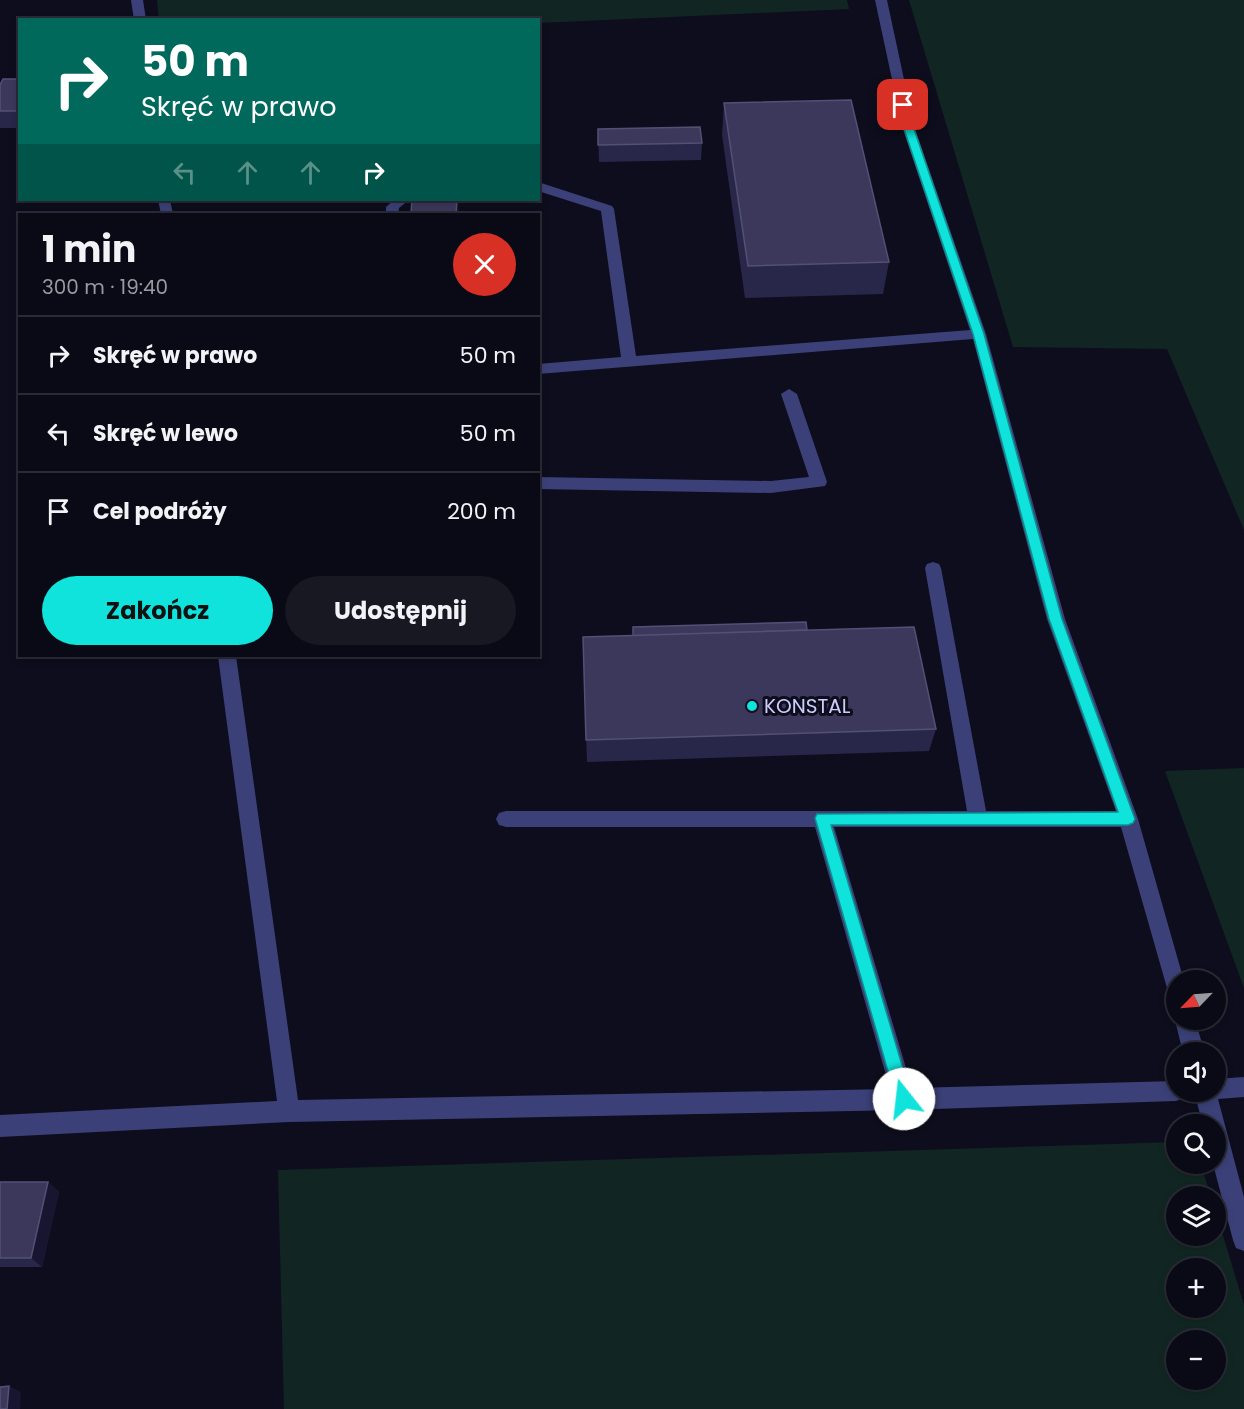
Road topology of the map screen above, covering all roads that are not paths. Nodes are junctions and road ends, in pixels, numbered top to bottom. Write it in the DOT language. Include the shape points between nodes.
graph roads {
  1 [pos="137,0"];
  2 [pos="881,0"];
  3 [pos="140,18"];
  4 [pos="540,187"];
  5 [pos="401,201"];
  6 [pos="392,213"];
  7 [pos="979,334"];
  8 [pos="629,362"];
  9 [pos="540,369"];
  10 [pos="789,394"];
  11 [pos="540,483"];
  12 [pos="933,568"];
  13 [pos="227,657"];
  14 [pos="822,818"];
  15 [pos="978,818"];
  16 [pos="506,819"];
  17 [pos="1128,819"];
  18 [pos="1171,970"];
  19 [pos="1244,1087"];
  20 [pos="1226,1088"];
  21 [pos="1166,1091"];
  22 [pos="904,1099"];
  23 [pos="289,1111"];
  24 [pos="0,1126"];
  25 [pos="1226,1170"];
  26 [pos="1244,1240"];
  1 -- 3 [label="street"];
  2 -- 7 [label="street" via="908,126"];
  4 -- 8 [label="street" via="607,209"];
  5 -- 6 [label="street"];
  7 -- 8 [label="street"];
  7 -- 17 [label="street" via="1056,619"];
  8 -- 9 [label="street"];
  10 -- 11 [label="street" via="819,482 771,487"];
  12 -- 15 [label="street"];
  13 -- 23 [label="street"];
  14 -- 15 [label="street"];
  14 -- 16 [label="street"];
  14 -- 22 [label="street"];
  15 -- 17 [label="street"];
  17 -- 18 [label="street"];
  19 -- 20 [label="street"];
  21 -- 22 [label="street"];
  22 -- 23 [label="street"];
  23 -- 24 [label="street"];
  25 -- 26 [label="street"];
}
